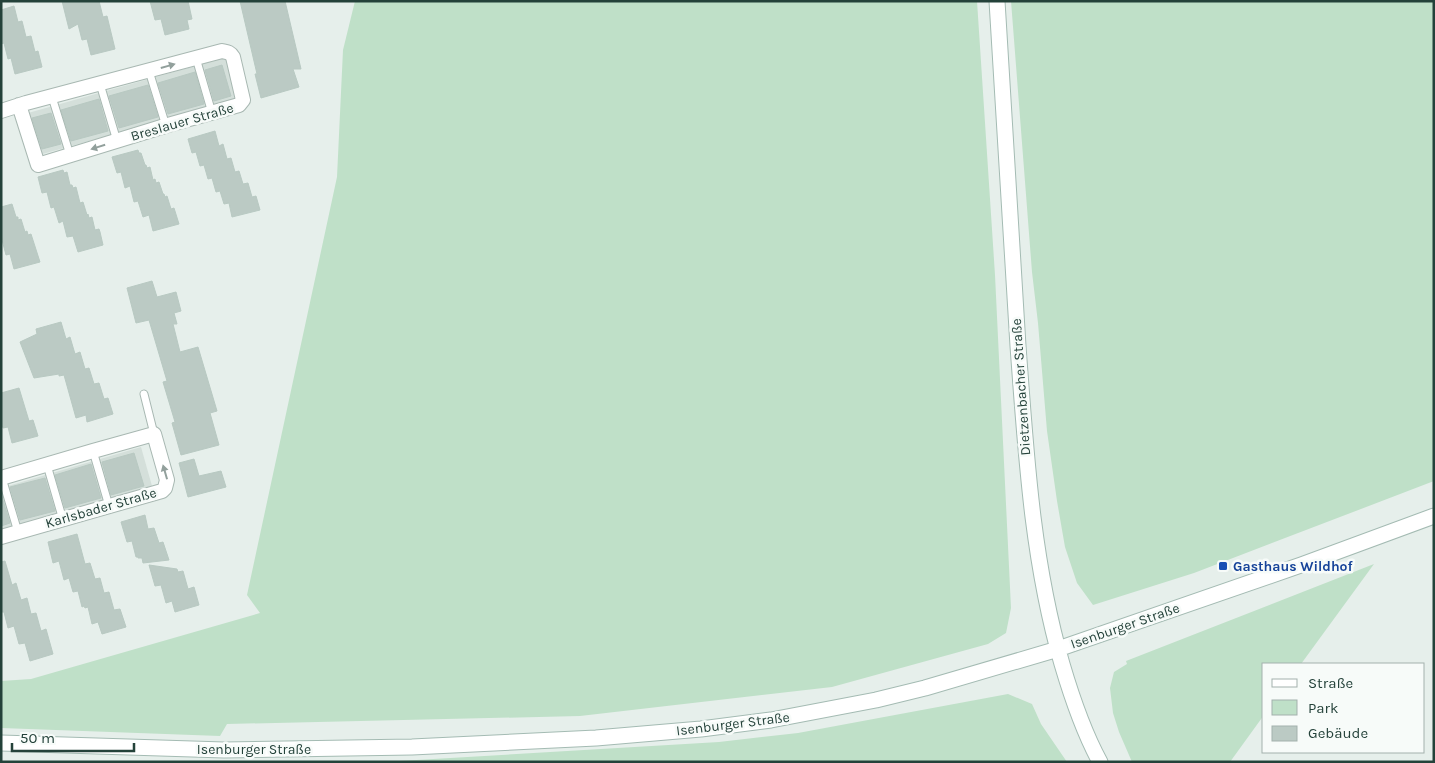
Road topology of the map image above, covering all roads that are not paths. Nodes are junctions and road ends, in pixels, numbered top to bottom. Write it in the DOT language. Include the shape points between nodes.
graph roads {
  1 [pos="997,1"];
  2 [pos="196,58"];
  3 [pos="149,71"];
  4 [pos="100,84"];
  5 [pos="52,97"];
  6 [pos="19,105"];
  7 [pos="1,111"];
  8 [pos="212,113"];
  9 [pos="166,126"];
  10 [pos="117,141"];
  11 [pos="70,155"];
  12 [pos="144,394"];
  13 [pos="154,434"];
  14 [pos="93,451"];
  15 [pos="47,465"];
  16 [pos="2,478"];
  17 [pos="109,506"];
  18 [pos="1434,516"];
  19 [pos="63,520"];
  20 [pos="18,532"];
  21 [pos="1,537"];
  22 [pos="1058,649"];
  23 [pos="1,743"];
  24 [pos="1100,762"];
  1 -- 22 [label="main road, Dietzenbacher Straße" via="1028,482 1048,613"];
  3 -- 2 [label="street, Breslauer Straße, one-way"];
  2 -- 8 [label="lane"];
  2 -- 8 [label="street, Breslauer Straße" via="222,51 232,57 243,100 239,105"];
  3 -- 4 [label="street, Breslauer Straße"];
  3 -- 9 [label="lane"];
  4 -- 5 [label="street, Breslauer Straße"];
  4 -- 10 [label="lane"];
  5 -- 6 [label="street, Breslauer Straße"];
  5 -- 11 [label="lane"];
  6 -- 7 [label="street, Breslauer Straße"];
  6 -- 11 [label="street, Breslauer Straße" via="38,165"];
  8 -- 9 [label="street, Breslauer Straße"];
  9 -- 10 [label="street, Breslauer Straße"];
  10 -- 11 [label="street, Breslauer Straße, one-way"];
  12 -- 13 [label="lane"];
  13 -- 14 [label="street"];
  17 -- 13 [label="street, Karlsbader Straße, one-way" via="165,488 167,480"];
  14 -- 15 [label="street"];
  14 -- 17 [label="lane"];
  15 -- 16 [label="street"];
  15 -- 19 [label="lane"];
  16 -- 20 [label="lane"];
  17 -- 19 [label="street, Karlsbader Straße"];
  18 -- 22 [label="main road, Isenburger Straße"];
  19 -- 20 [label="street, Karlsbader Straße"];
  20 -- 21 [label="street, Karlsbader Straße"];
  22 -- 23 [label="main road, Isenburger Straße" via="876,700 771,720 701,729 412,748 224,750"];
  22 -- 24 [label="main road, Dietzenbacher Straße" via="1073,700"];
}
